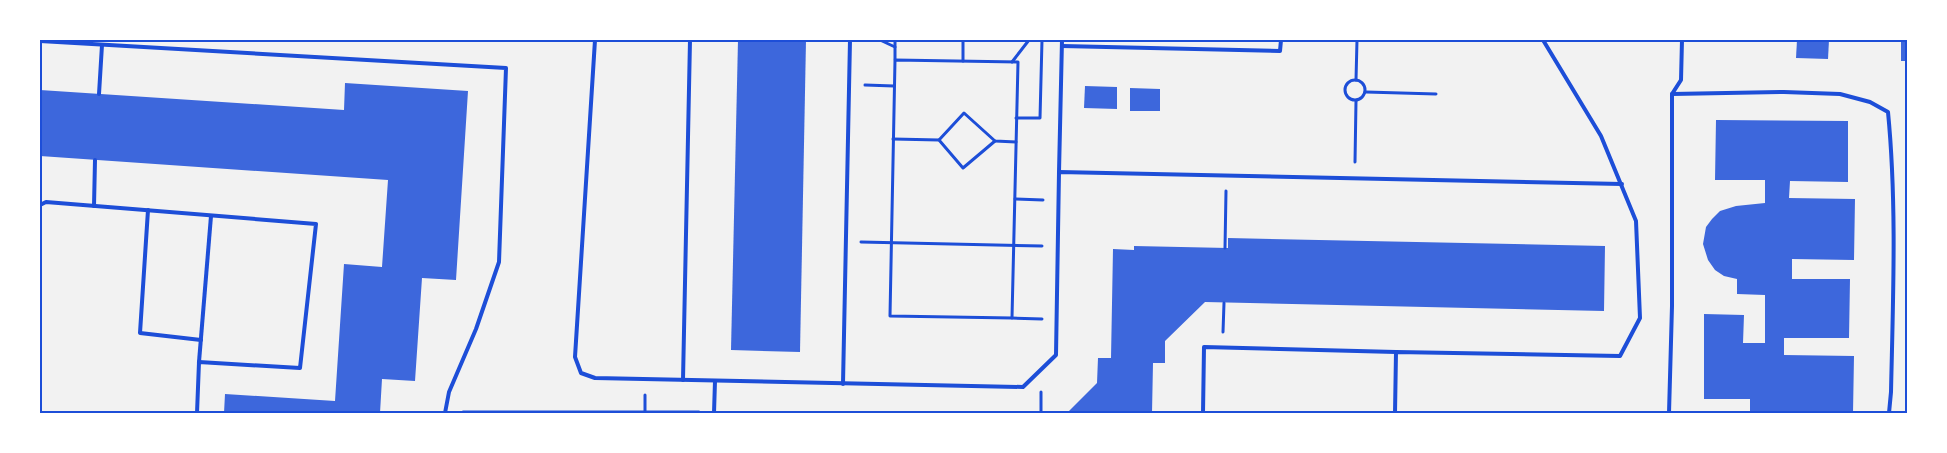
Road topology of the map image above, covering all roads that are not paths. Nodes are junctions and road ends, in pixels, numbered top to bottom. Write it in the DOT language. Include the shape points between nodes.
graph roads {
  1 [pos="595,40"];
  2 [pos="690,40"];
  3 [pos="850,40"];
  4 [pos="1062,40"];
  5 [pos="1281,40"];
  6 [pos="1543,40"];
  7 [pos="1682,40"];
  8 [pos="40,41"];
  9 [pos="102,45"];
  10 [pos="1062,46"];
  11 [pos="99,94"];
  12 [pos="1672,94"];
  13 [pos="95,160"];
  14 [pos="1059,172"];
  15 [pos="1622,184"];
  16 [pos="40,205"];
  17 [pos="94,206"];
  18 [pos="148,210"];
  19 [pos="211,216"];
  20 [pos="201,340"];
  21 [pos="1396,352"];
  22 [pos="200,362"];
  23 [pos="683,380"];
  24 [pos="715,381"];
  25 [pos="843,384"];
  26 [pos="445,412"];
  27 [pos="197,413"];
  28 [pos="714,413"];
  29 [pos="1203,413"];
  30 [pos="1394,413"];
  31 [pos="1669,413"];
  32 [pos="1889,413"];
  1 -- 23 [label="lane" via="574,357 580,373 595,378"];
  2 -- 23 [label="lane"];
  3 -- 25 [label="lane"];
  4 -- 10 [label="lane"];
  5 -- 10 [label="lane" via="1280,51"];
  6 -- 15 [label="lane" via="1601,136"];
  7 -- 12 [label="lane" via="1681,80"];
  8 -- 9 [label="lane"];
  9 -- 11 [label="lane"];
  9 -- 26 [label="lane" via="506,68 499,262 476,329 449,392"];
  10 -- 14 [label="lane"];
  12 -- 31 [label="lane"];
  12 -- 32 [label="lane" via="1840,94 1870,102 1888,112 1894,220"];
  13 -- 17 [label="lane"];
  14 -- 15 [label="lane"];
  14 -- 25 [label="lane" via="1056,355 1024,388"];
  15 -- 21 [label="lane" via="1636,221 1640,318 1620,356"];
  16 -- 17 [label="lane" via="46,202"];
  17 -- 18 [label="lane"];
  18 -- 19 [label="lane"];
  18 -- 20 [label="lane" via="140,333"];
  19 -- 20 [label="lane"];
  19 -- 22 [label="lane" via="316,224 300,368"];
  20 -- 22 [label="lane"];
  21 -- 29 [label="lane" via="1204,347"];
  21 -- 30 [label="lane"];
  22 -- 27 [label="lane"];
  23 -- 24 [label="lane"];
  24 -- 25 [label="lane"];
  24 -- 28 [label="lane"];
}
